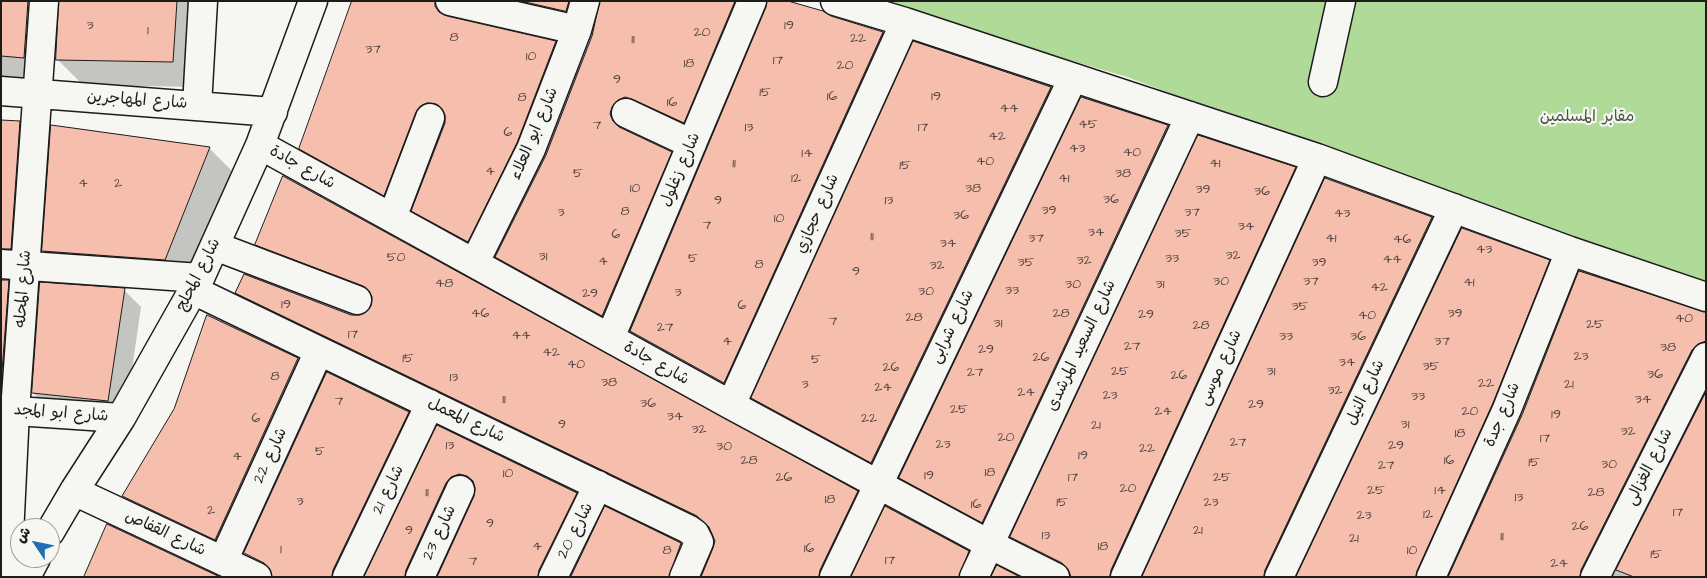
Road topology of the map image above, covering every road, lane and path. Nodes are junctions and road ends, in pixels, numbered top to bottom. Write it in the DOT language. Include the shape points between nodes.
graph roads {
  1 [pos="44,1"];
  2 [pos="203,1"];
  3 [pos="312,1"];
  4 [pos="450,1"];
  5 [pos="585,1"];
  6 [pos="752,1"];
  7 [pos="835,1"];
  8 [pos="1341,1"];
  9 [pos="905,22"];
  10 [pos="576,30"];
  11 [pos="1073,78"];
  12 [pos="1323,82"];
  13 [pos="1,91"];
  14 [pos="38,94"];
  15 [pos="197,106"];
  16 [pos="273,112"];
  17 [pos="626,113"];
  18 [pos="1190,116"];
  19 [pos="430,118"];
  20 [pos="692,144"];
  21 [pos="260,145"];
  22 [pos="1317,158"];
  23 [pos="1454,208"];
  24 [pos="392,218"];
  25 [pos="215,246"];
  26 [pos="1570,251"];
  27 [pos="475,262"];
  28 [pos="14,265"];
  29 [pos="196,284"];
  30 [pos="1706,297"];
  31 [pos="357,300"];
  32 [pos="610,338"];
  33 [pos="319,351"];
  34 [pos="1706,357"];
  35 [pos="430,404"];
  36 [pos="731,406"];
  37 [pos="8,410"];
  38 [pos="121,418"];
  39 [pos="598,485"];
  40 [pos="878,485"];
  41 [pos="460,490"];
  42 [pos="74,491"];
  43 [pos="58,518"];
  44 [pos="989,544"];
  45 [pos="10,550"];
  46 [pos="223,561"];
  47 [pos="1604,574"];
  48 [pos="7,577"];
  49 [pos="257,577"];
  50 [pos="347,577"];
  51 [pos="420,577"];
  52 [pos="553,577"];
  53 [pos="684,577"];
  54 [pos="834,577"];
  55 [pos="974,577"];
  56 [pos="1055,577"];
  57 [pos="1125,577"];
  58 [pos="1279,577"];
  59 [pos="1431,577"];
  1 -- 14 [label="street, شارع المحله"];
  2 -- 15 [label="street"];
  3 -- 16 [label="street, شارع المحلج"];
  4 -- 10 [label="street"];
  5 -- 10 [label="street, شارع ابو العلاء"];
  6 -- 20 [label="street, شارع زغلول"];
  7 -- 9 [label="street"];
  8 -- 12 [label="street"];
  9 -- 11 [label="street"];
  9 -- 36 [label="street, شارع حجازي"];
  10 -- 27 [label="street, شارع ابو العلاء" via="531,149"];
  11 -- 18 [label="street"];
  11 -- 40 [label="street, شارع شرابى"];
  13 -- 14 [label="street, شارع المهاجرين"];
  14 -- 15 [label="street, شارع المهاجرين"];
  14 -- 28 [label="street, شارع المحله"];
  15 -- 16 [label="street, شارع المهاجرين"];
  16 -- 21 [label="street, شارع المحلج"];
  17 -- 20 [label="street"];
  18 -- 22 [label="street"];
  18 -- 44 [label="street, شارع السعيد المرشدى"];
  19 -- 24 [label="street"];
  20 -- 32 [label="street, شارع زغلول"];
  21 -- 24 [label="street, شارع جادة"];
  21 -- 25 [label="street, شارع المحلج"];
  22 -- 23 [label="street"];
  22 -- 57 [label="street, شارع موسى"];
  23 -- 26 [label="street"];
  23 -- 58 [label="street, شارع النيل"];
  24 -- 27 [label="street, شارع جادة"];
  25 -- 29 [label="street, شارع المحلج"];
  25 -- 31 [label="street"];
  26 -- 30 [label="street"];
  26 -- 59 [label="street, شارع جدة" via="1507,408"];
  27 -- 32 [label="street, شارع جادة"];
  28 -- 29 [label="street"];
  28 -- 37 [label="street, شارع المحله"];
  29 -- 33 [label="street, شارع المعمل"];
  29 -- 38 [label="street, شارع المحلج"];
  32 -- 36 [label="street, شارع جادة"];
  33 -- 35 [label="street, شارع المعمل"];
  33 -- 46 [label="street, شارع 22"];
  34 -- 47 [label="street, شارع الغزالى"];
  35 -- 39 [label="street, شارع المعمل"];
  35 -- 50 [label="street, شارع 21"];
  36 -- 40 [label="street, شارع جادة"];
  37 -- 38 [label="street, شارع ابو المجد"];
  37 -- 45 [label="street, شارع المحله"];
  38 -- 42 [label="street, شارع المحلج"];
  39 -- 52 [label="street, شارع 20"];
  39 -- 53 [label="street, شارع المعمل" via="695,534 699,542"];
  40 -- 44 [label="street, شارع جادة"];
  40 -- 54 [label="street, شارع شرابى"];
  41 -- 51 [label="street, شارع 23"];
  42 -- 43 [label="street, شارع المحلج"];
  42 -- 46 [label="street, شارع القفاص"];
  44 -- 55 [label="street, شارع السعيد المرشدى"];
  44 -- 56 [label="street, شارع جادة"];
  45 -- 48 [label="street, شارع المحله"];
  46 -- 49 [label="street, شارع القفاص"];
}
